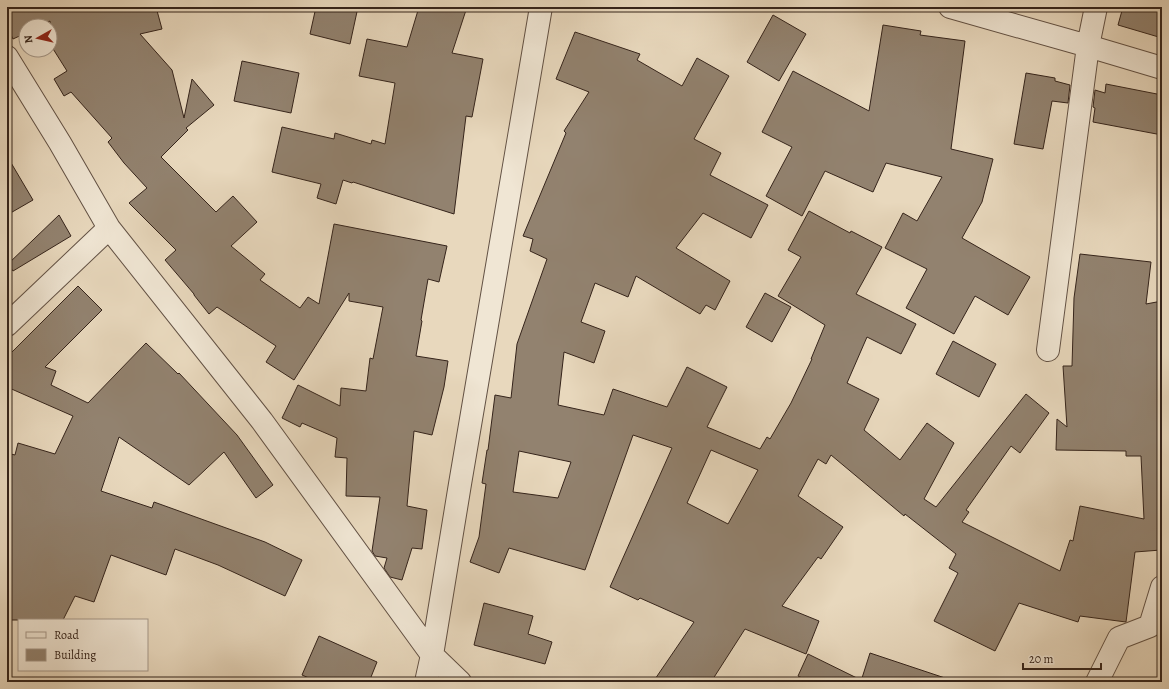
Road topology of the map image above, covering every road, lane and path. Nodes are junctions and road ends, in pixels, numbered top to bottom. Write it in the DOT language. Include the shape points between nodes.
graph roads {
  1 [pos="541,7"];
  2 [pos="950,7"];
  3 [pos="1096,7"];
  4 [pos="1088,46"];
  5 [pos="7,57"];
  6 [pos="1162,68"];
  7 [pos="109,228"];
  8 [pos="7,325"];
  9 [pos="1048,350"];
  10 [pos="1162,587"];
  11 [pos="432,655"];
  12 [pos="426,682"];
  13 [pos="460,682"];
  14 [pos="1097,682"];
  1 -- 11 [label="street"];
  2 -- 4 [label="street"];
  3 -- 4 [label="street"];
  4 -- 6 [label="street"];
  4 -- 9 [label="street"];
  5 -- 7 [label="street"];
  7 -- 8 [label="street"];
  7 -- 11 [label="street" via="262,421"];
  10 -- 14 [label="street" via="1150,626 1119,638"];
  11 -- 12 [label="street"];
  11 -- 13 [label="street"];
}
